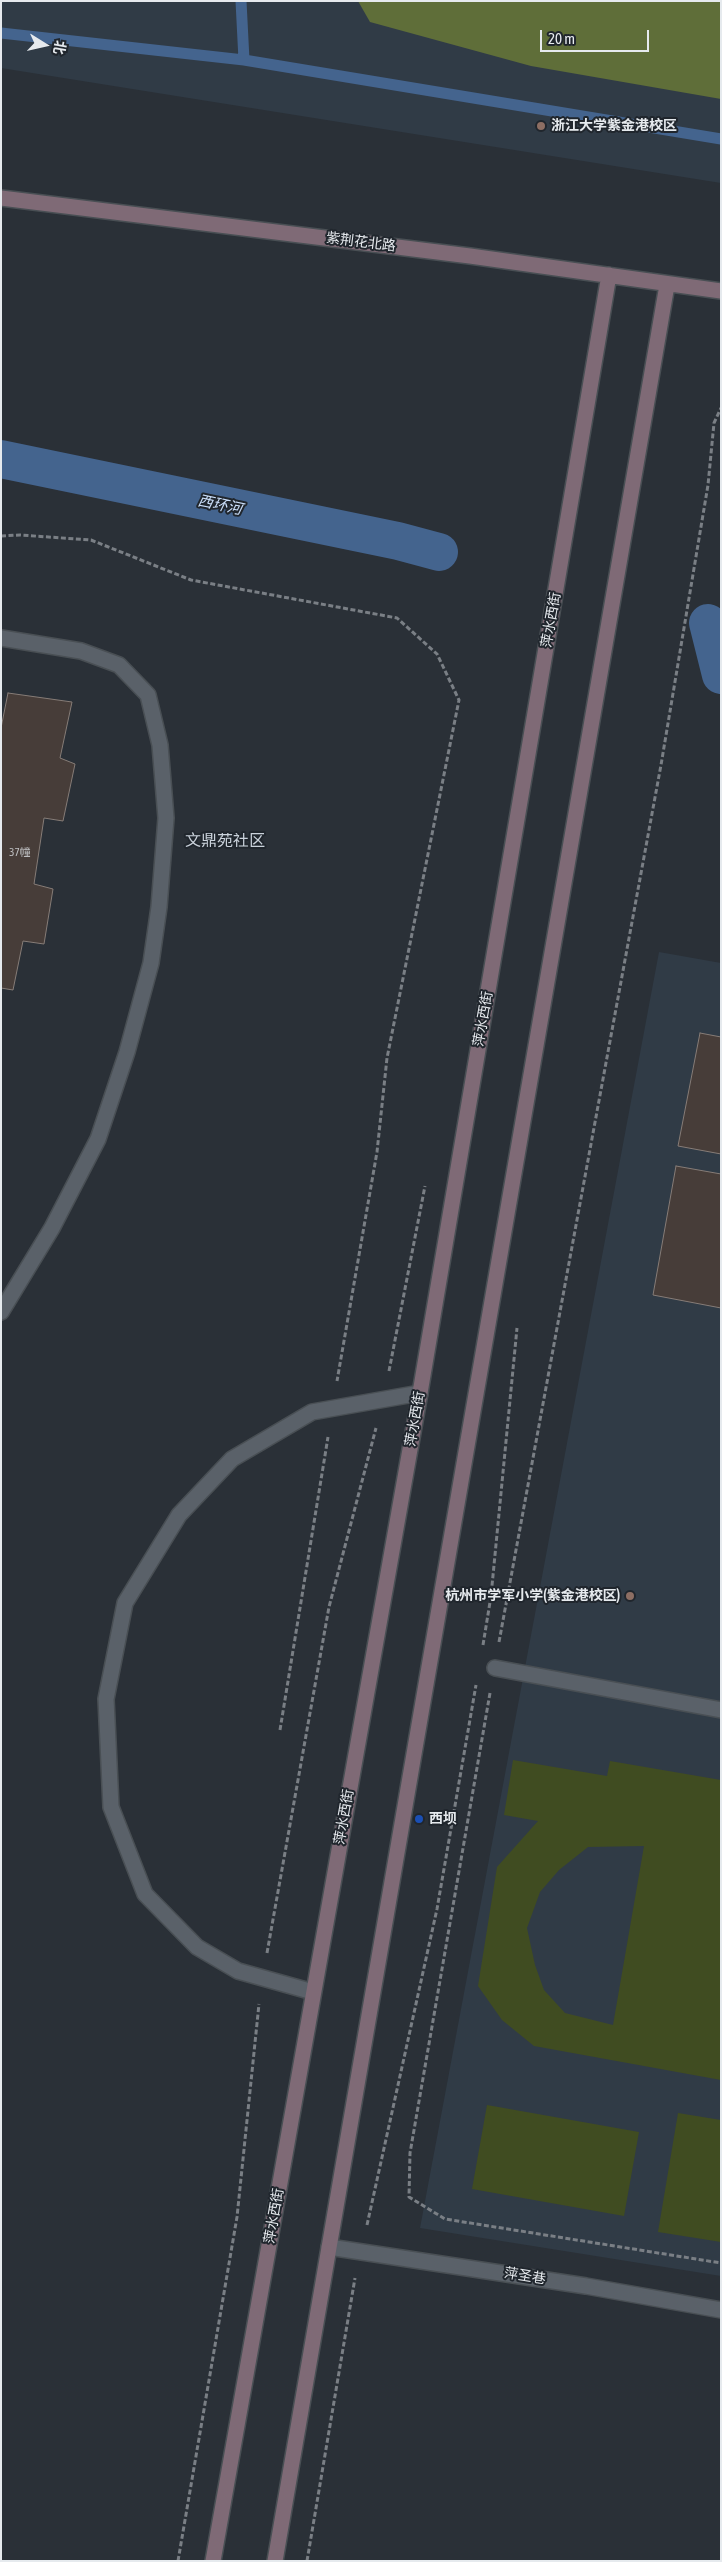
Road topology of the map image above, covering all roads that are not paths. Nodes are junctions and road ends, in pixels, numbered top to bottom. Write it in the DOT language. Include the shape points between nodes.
graph roads {
  1 [pos="1,198"];
  2 [pos="610,275"];
  3 [pos="667,285"];
  4 [pos="721,291"];
  5 [pos="1,638"];
  6 [pos="1,1312"];
  7 [pos="420,1393"];
  8 [pos="495,1668"];
  9 [pos="721,1710"];
  10 [pos="313,1992"];
  11 [pos="329,2247"];
  12 [pos="721,2310"];
  13 [pos="213,2561"];
  14 [pos="275,2561"];
  1 -- 2 [label="main road, 紫荆花北路"];
  2 -- 3 [label="main road, 紫荆花北路"];
  2 -- 7 [label="main road, 萍水西街"];
  3 -- 4 [label="main road, 紫荆花北路"];
  3 -- 11 [label="main road"];
  5 -- 6 [label="street" via="82,651 119,665 148,695 160,744 166,818 151,963 98,1139 52,1228"];
  7 -- 10 [label="main road, 萍水西街"];
  7 -- 10 [label="street" via="312,1412 232,1459 179,1515 125,1603 106,1699 111,1807 146,1894 197,1947 238,1971"];
  8 -- 9 [label="street"];
  10 -- 13 [label="main road, 萍水西街"];
  11 -- 12 [label="street, 萍圣巷"];
  11 -- 14 [label="main road"];
}
